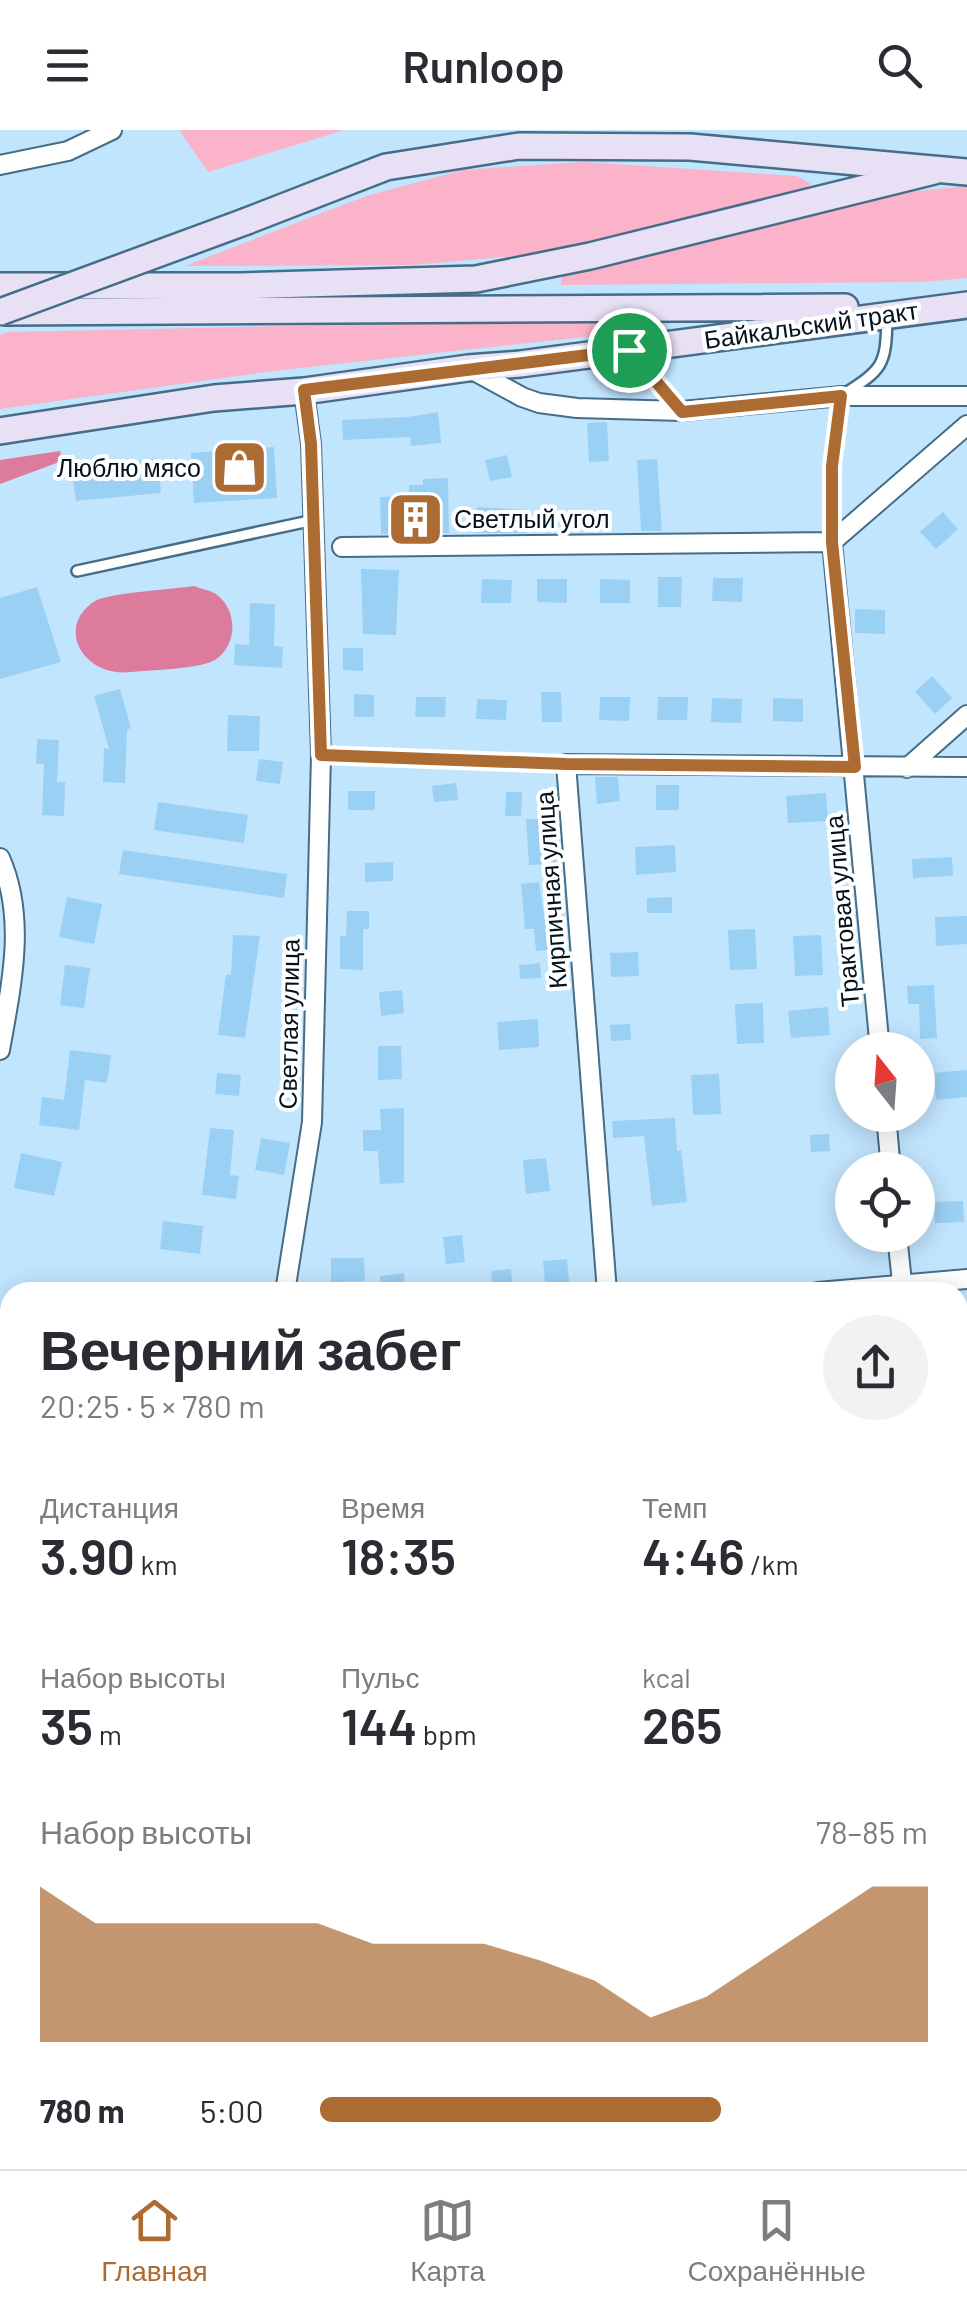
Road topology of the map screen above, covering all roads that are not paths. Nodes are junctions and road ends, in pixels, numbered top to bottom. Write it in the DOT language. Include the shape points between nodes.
graph roads {
  1 [pos="112,130"];
  2 [pos="0,164"];
  3 [pos="934,171"];
  4 [pos="967,172"];
  5 [pos="0,286"];
  6 [pos="956,306"];
  7 [pos="0,312"];
  8 [pos="886,315"];
  9 [pos="629,350"];
  10 [pos="468,368"];
  11 [pos="304,390"];
  12 [pos="841,396"];
  13 [pos="967,396"];
  14 [pos="682,412"];
  15 [pos="967,426"];
  16 [pos="0,431"];
  17 [pos="314,520"];
  18 [pos="832,542"];
  19 [pos="342,547"];
  20 [pos="77,571"];
  21 [pos="967,715"];
  22 [pos="321,755"];
  23 [pos="566,764"];
  24 [pos="855,767"];
  25 [pos="907,768"];
  26 [pos="967,768"];
  27 [pos="0,858"];
  28 [pos="8,949"];
  29 [pos="878,1032"];
  30 [pos="1,1037"];
  31 [pos="899,1252"];
  32 [pos="287,1282"];
  33 [pos="606,1282"];
  34 [pos="901,1282"];
  1 -- 2 [label="street" via="68,151"];
  3 -- 4 [label="main road"];
  3 -- 5 [label="main road" via="476,279"];
  3 -- 7 [label="main road, bridge" via="690,147 519,146 386,167"];
  6 -- 7 [label="main road"];
  6 -- 8 [label="main road, Байкальский тракт"];
  8 -- 9 [label="main road, Байкальский тракт"];
  8 -- 12 [label="lane" via="882,364"];
  9 -- 10 [label="main road, Байкальский тракт"];
  9 -- 14 [label="lane"];
  10 -- 11 [label="main road, Байкальский тракт"];
  10 -- 14 [label="street" via="539,403"];
  11 -- 16 [label="main road, Байкальский тракт"];
  11 -- 17 [label="street, Светлая улица"];
  12 -- 13 [label="street"];
  12 -- 14 [label="street"];
  12 -- 18 [label="lane"];
  15 -- 18 [label="street"];
  17 -- 20 [label="lane"];
  17 -- 22 [label="street, Светлая улица"];
  18 -- 19 [label="street"];
  18 -- 24 [label="street, Трактовая улица"];
  21 -- 25 [label="street"];
  22 -- 23 [label="lane"];
  22 -- 32 [label="street, Светлая улица" via="312,1122"];
  23 -- 24 [label="street, Кирпичная улица"];
  23 -- 33 [label="street, Кирпичная улица"];
  24 -- 25 [label="street, Кирпичная улица"];
  24 -- 29 [label="street, Трактовая улица"];
  25 -- 26 [label="street, Кирпичная улица"];
  27 -- 28 [label="street" via="8,876"];
  28 -- 30 [label="street"];
  31 -- 34 [label="street"];
}
